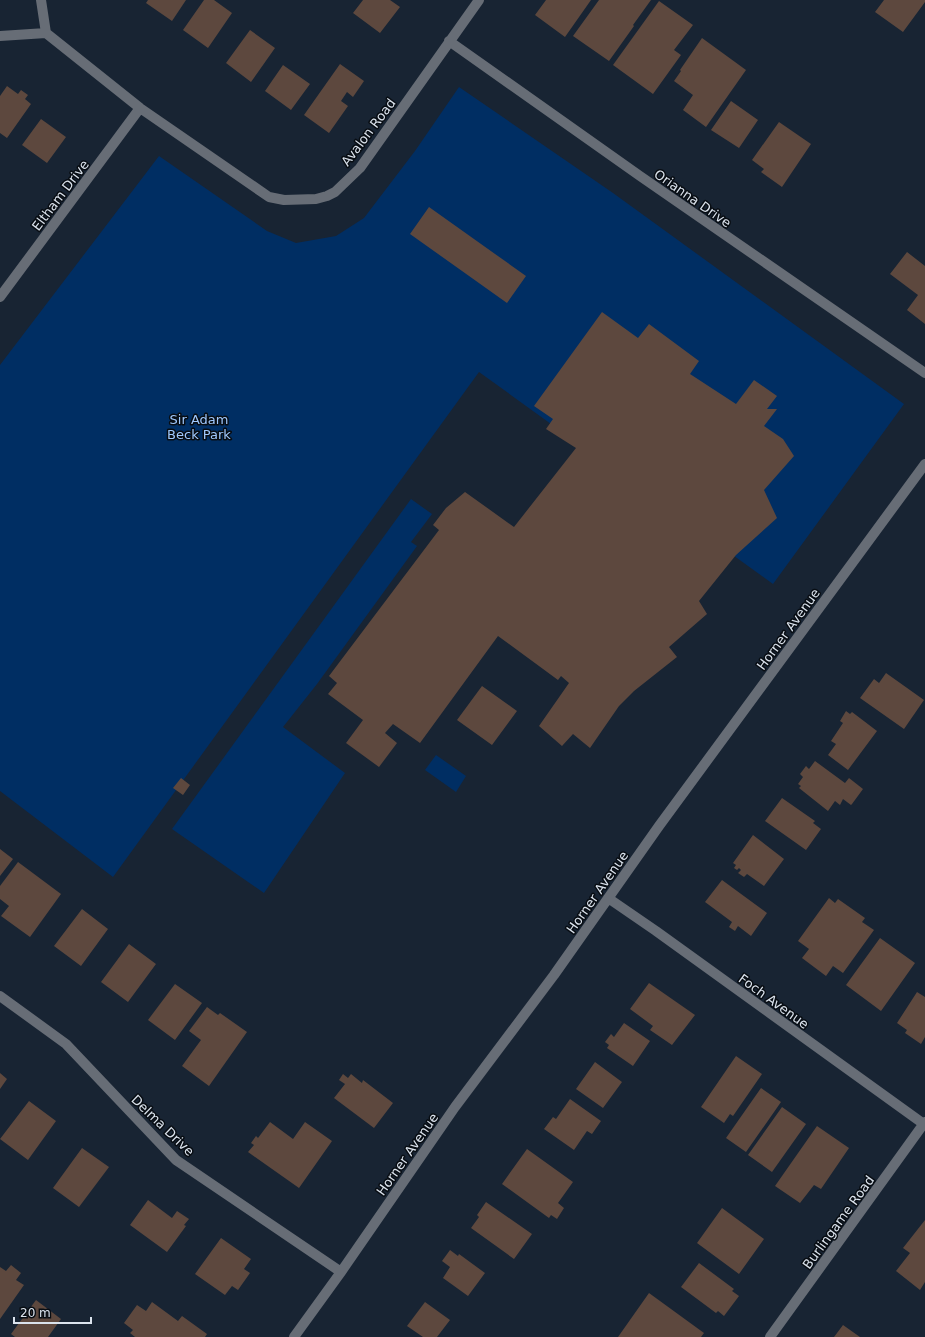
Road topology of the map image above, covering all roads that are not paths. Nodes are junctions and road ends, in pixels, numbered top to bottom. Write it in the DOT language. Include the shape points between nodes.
graph roads {
  1 [pos="41,0"];
  2 [pos="479,0"];
  3 [pos="46,34"];
  4 [pos="0,36"];
  5 [pos="449,41"];
  6 [pos="140,108"];
  7 [pos="0,297"];
  8 [pos="925,373"];
  9 [pos="925,464"];
  10 [pos="608,898"];
  11 [pos="0,996"];
  12 [pos="925,1124"];
  13 [pos="341,1272"];
  14 [pos="294,1337"];
  15 [pos="770,1337"];
  1 -- 3 [label="street"];
  2 -- 5 [label="street, Avalon Road"];
  3 -- 4 [label="street"];
  3 -- 6 [label="street, Avalon Road"];
  5 -- 6 [label="street, Avalon Road" via="360,168 335,192 316,199 284,200 270,197"];
  5 -- 8 [label="street, Orianna Drive"];
  6 -- 7 [label="street, Eltham Drive"];
  9 -- 10 [label="street, Horner Avenue"];
  10 -- 12 [label="street, Foch Avenue"];
  10 -- 13 [label="street, Horner Avenue" via="455,1107"];
  11 -- 13 [label="street, Delma Drive" via="66,1044 176,1160"];
  12 -- 15 [label="street, Burlingame Road"];
  13 -- 14 [label="street, Horner Avenue"];
}
